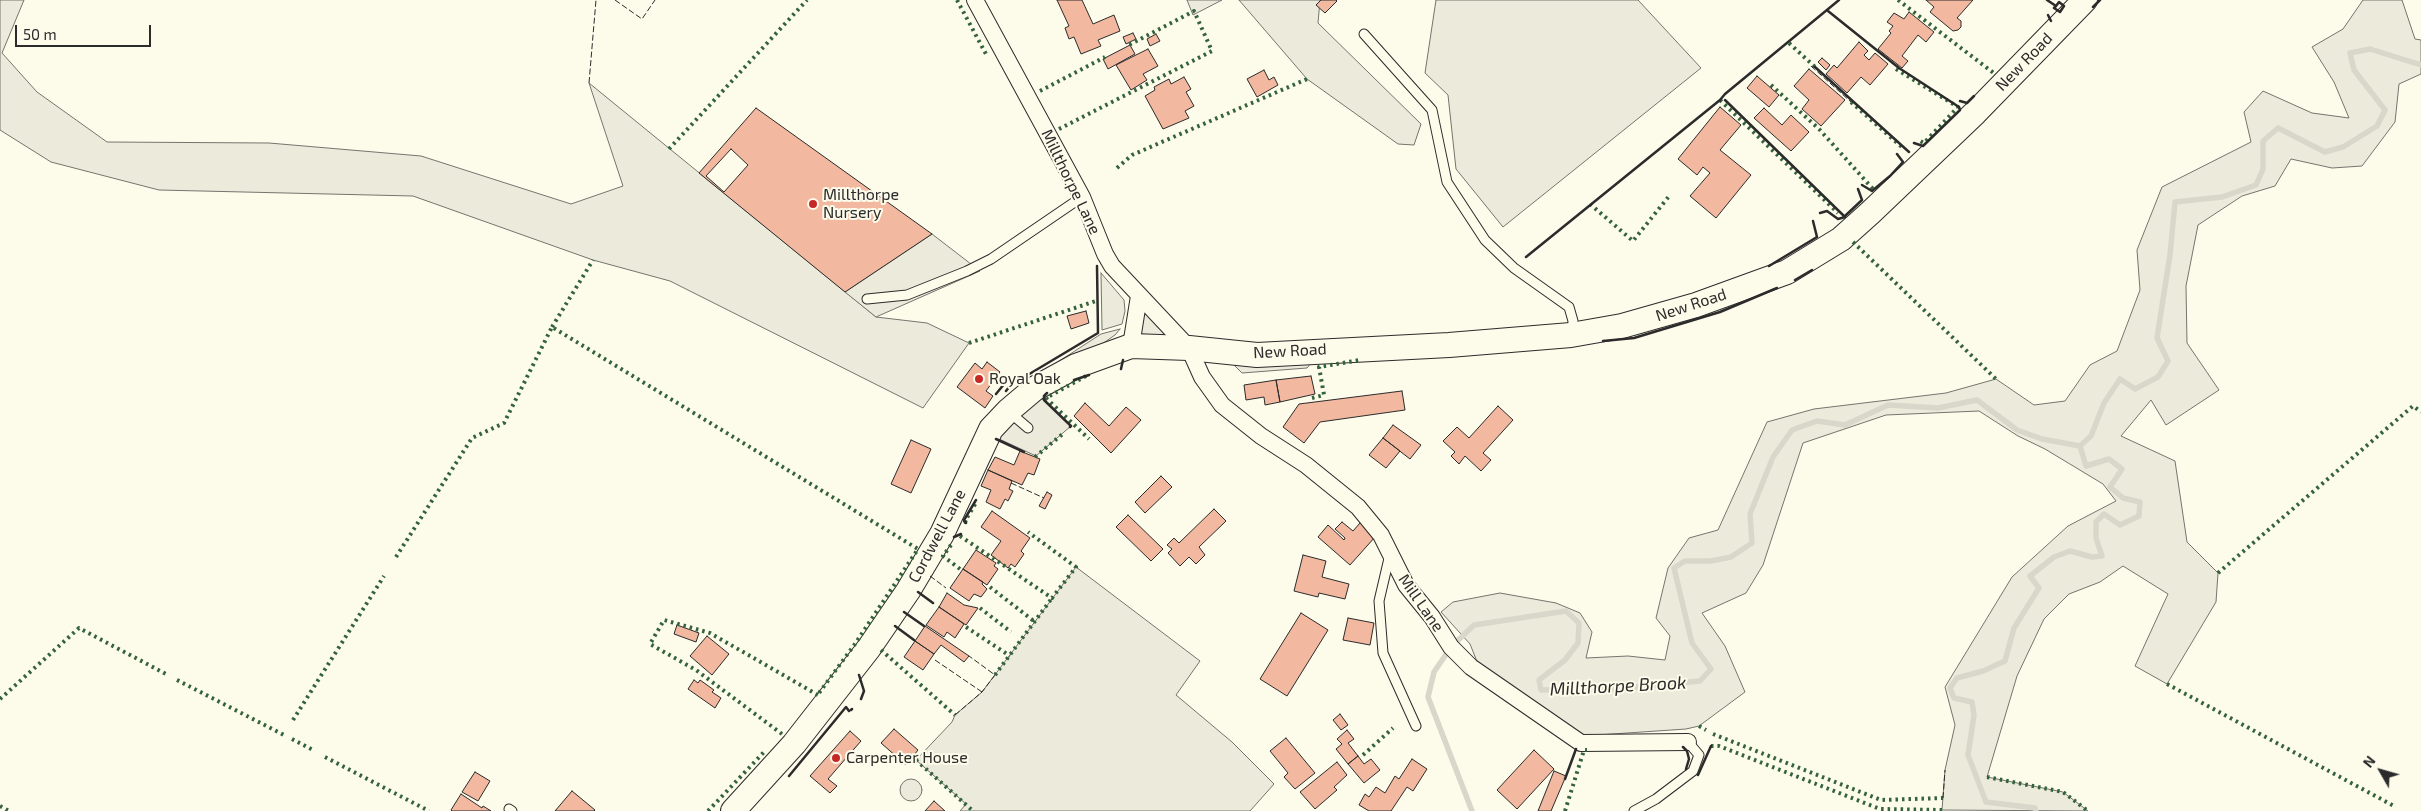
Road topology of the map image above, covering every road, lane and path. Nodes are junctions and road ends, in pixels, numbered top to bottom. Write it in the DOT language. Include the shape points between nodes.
graph roads {
  1 [pos="975,0"];
  2 [pos="2085,0"];
  3 [pos="1364,34"];
  4 [pos="1082,196"];
  5 [pos="1139,296"];
  6 [pos="867,299"];
  7 [pos="1571,335"];
  8 [pos="1131,346"];
  9 [pos="1189,348"];
  10 [pos="1008,411"];
  11 [pos="1028,428"];
  12 [pos="1390,554"];
  13 [pos="1416,726"];
  14 [pos="1688,742"];
  15 [pos="733,811"];
  16 [pos="1634,811"];
  1 -- 4 [label="street, Millthorpe Lane"];
  2 -- 7 [label="main road, New Road" via="1920,166 1841,239 1787,272 1696,305 1622,326"];
  3 -- 7 [label="lane" via="1432,110 1448,182 1485,240 1514,268 1569,307"];
  4 -- 5 [label="street, Millthorpe Lane" via="1105,254"];
  4 -- 6 [label="lane" via="991,259 967,271 907,295"];
  5 -- 8 [label="street"];
  5 -- 9 [label="street, Millthorpe Lane"];
  7 -- 9 [label="main road, New Road" via="1257,355"];
  8 -- 9 [label="main road, Cordwell Lane"];
  8 -- 10 [label="main road, Cordwell Lane" via="1076,366 1034,389"];
  9 -- 12 [label="street, Mill Lane" via="1202,377 1222,405 1358,507 1381,535"];
  10 -- 11 [label="lane"];
  10 -- 15 [label="main road, Cordwell Lane" via="991,429 942,534 892,615 794,744"];
  12 -- 13 [label="lane" via="1379,601 1383,653"];
  12 -- 14 [label="street, Mill Lane" via="1406,585 1451,647 1471,667 1581,743"];
  14 -- 16 [label="lane" via="1698,755 1693,771"];
}
